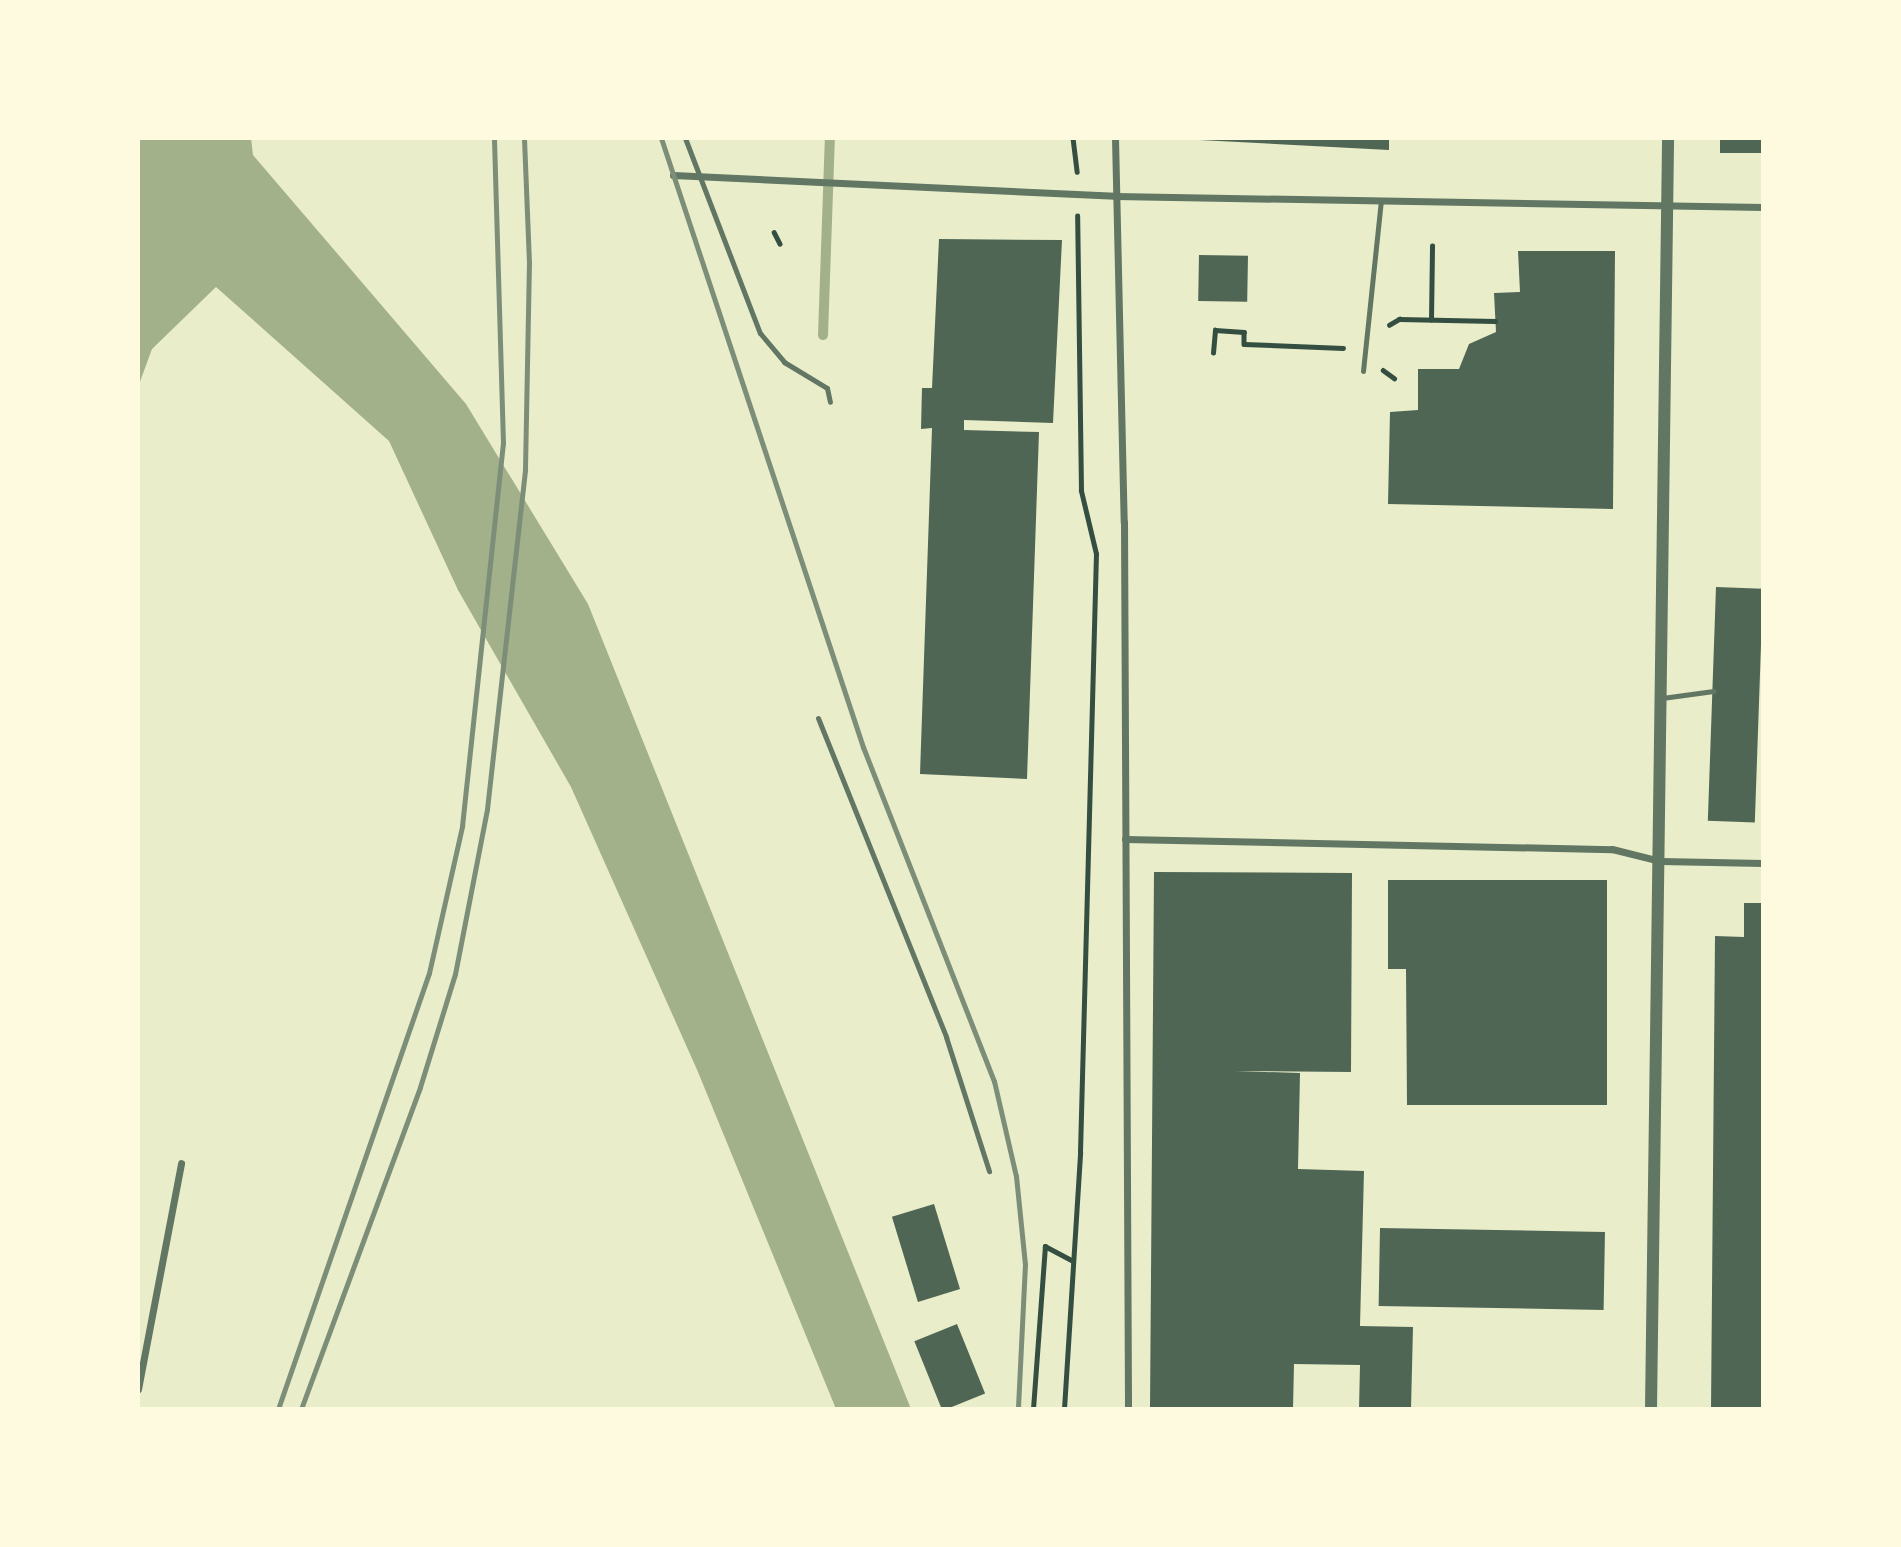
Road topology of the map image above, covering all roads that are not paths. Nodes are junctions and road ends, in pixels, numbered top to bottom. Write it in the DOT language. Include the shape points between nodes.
graph roads {
  1 [pos="685,138"];
  2 [pos="1115,138"];
  3 [pos="1668,138"];
  4 [pos="673,175"];
  5 [pos="699,176"];
  6 [pos="1115,197"];
  7 [pos="1381,200"];
  8 [pos="1668,203"];
  9 [pos="1763,206"];
  10 [pos="1363,371"];
  11 [pos="830,402"];
  12 [pos="1714,691"];
  13 [pos="1662,698"];
  14 [pos="818,718"];
  15 [pos="1125,839"];
  16 [pos="1660,861"];
  17 [pos="1763,863"];
  18 [pos="181,1163"];
  19 [pos="989,1171"];
  20 [pos="138,1389"];
  21 [pos="1128,1409"];
  22 [pos="1651,1409"];
  1 -- 5 [label="lane"];
  2 -- 6 [label="street"];
  3 -- 8 [label="street"];
  4 -- 5 [label="street"];
  5 -- 6 [label="street"];
  5 -- 11 [label="lane" via="760,333 784,362 827,388"];
  6 -- 7 [label="street"];
  6 -- 15 [label="street"];
  7 -- 8 [label="street"];
  7 -- 10 [label="lane"];
  8 -- 9 [label="street"];
  8 -- 13 [label="street"];
  12 -- 13 [label="lane"];
  13 -- 16 [label="street"];
  14 -- 19 [label="lane" via="946,1037"];
  15 -- 16 [label="street" via="1612,849"];
  15 -- 21 [label="street"];
  16 -- 17 [label="street"];
  16 -- 22 [label="street"];
  18 -- 20 [label="street"];
}
